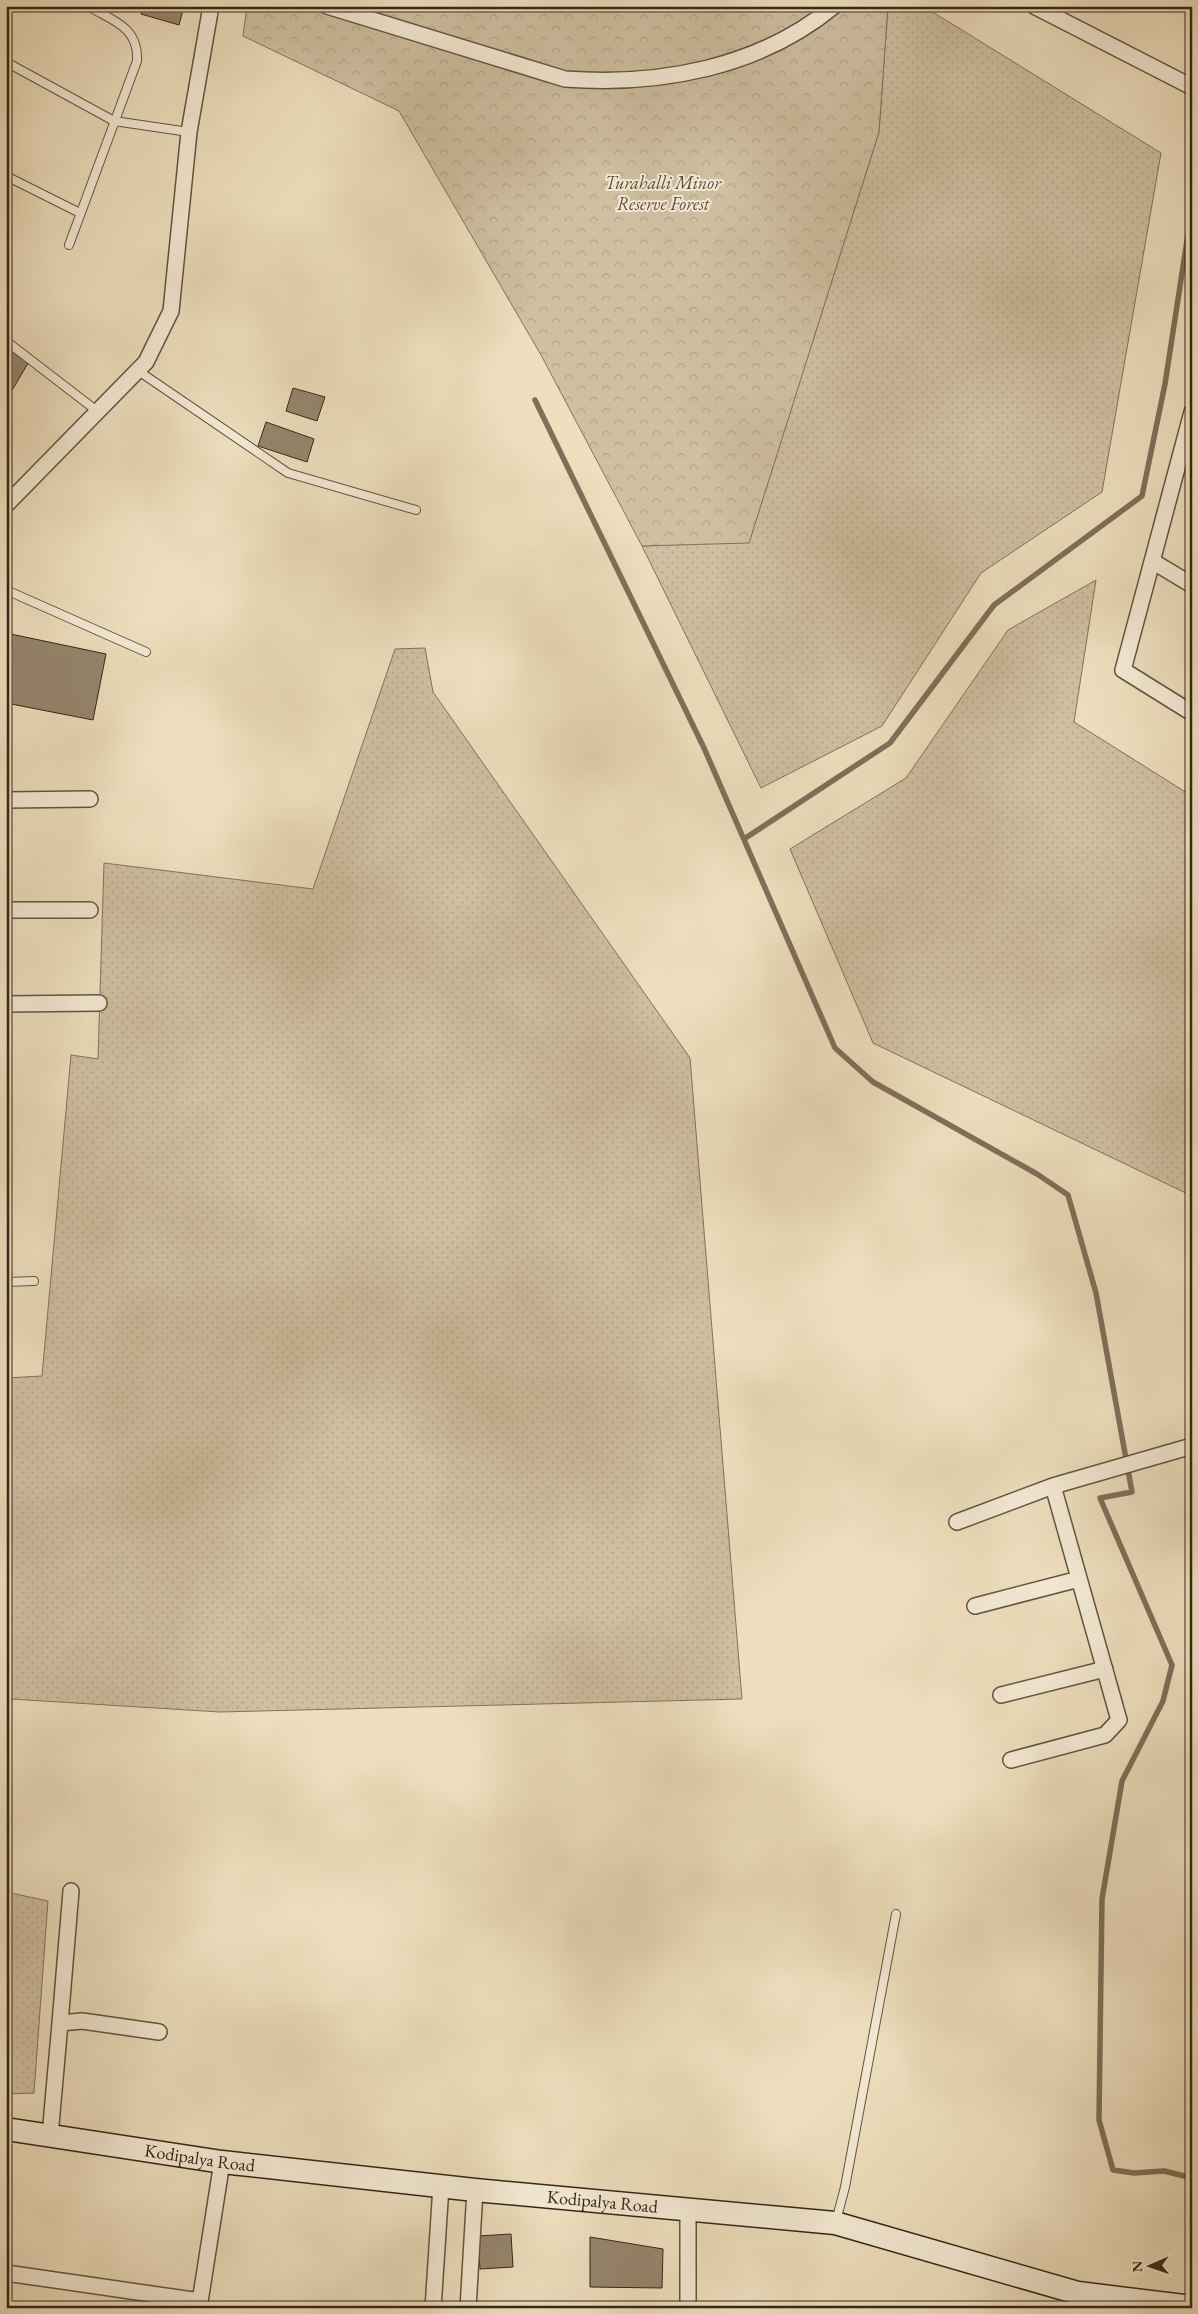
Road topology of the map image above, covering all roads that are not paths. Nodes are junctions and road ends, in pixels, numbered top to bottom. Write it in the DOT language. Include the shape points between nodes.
graph roads {
  1 [pos="88,6"];
  2 [pos="211,6"];
  3 [pos="326,6"];
  4 [pos="834,6"];
  5 [pos="1034,6"];
  6 [pos="6,62"];
  7 [pos="1192,87"];
  8 [pos="114,121"];
  9 [pos="189,132"];
  10 [pos="6,176"];
  11 [pos="80,212"];
  12 [pos="70,244"];
  13 [pos="6,341"];
  14 [pos="138,370"];
  15 [pos="97,411"];
  16 [pos="1192,412"];
  17 [pos="6,505"];
  18 [pos="416,510"];
  19 [pos="1152,560"];
  20 [pos="1192,585"];
  21 [pos="6,590"];
  22 [pos="146,652"];
  23 [pos="1192,713"];
  24 [pos="90,799"];
  25 [pos="6,800"];
  26 [pos="6,910"];
  27 [pos="90,910"];
  28 [pos="99,1003"];
  29 [pos="6,1004"];
  30 [pos="34,1281"];
  31 [pos="6,1282"];
  32 [pos="1192,1446"];
  33 [pos="1053,1486"];
  34 [pos="956,1522"];
  35 [pos="1079,1579"];
  36 [pos="975,1606"];
  37 [pos="1105,1669"];
  38 [pos="1001,1695"];
  39 [pos="1011,1760"];
  40 [pos="71,1892"];
  41 [pos="896,1914"];
  42 [pos="60,2023"];
  43 [pos="159,2032"];
  44 [pos="6,2129"];
  45 [pos="50,2136"];
  46 [pos="222,2162"];
  47 [pos="441,2186"];
  48 [pos="475,2190"];
  49 [pos="688,2210"];
  50 [pos="835,2223"];
  51 [pos="6,2273"];
  52 [pos="200,2304"];
  53 [pos="1192,2306"];
  54 [pos="433,2308"];
  55 [pos="468,2308"];
  56 [pos="688,2308"];
  1 -- 8 [label="lane" via="129,30 135,39 137,61"];
  2 -- 9 [label="street"];
  3 -- 4 [label="street" via="565,79 598,82 664,77 708,69 753,54 811,25"];
  5 -- 7 [label="street"];
  6 -- 8 [label="lane"];
  8 -- 9 [label="lane"];
  8 -- 11 [label="lane"];
  9 -- 14 [label="street" via="171,311 146,362"];
  10 -- 11 [label="lane"];
  11 -- 12 [label="lane"];
  13 -- 15 [label="lane"];
  14 -- 15 [label="street"];
  14 -- 18 [label="lane" via="288,473"];
  15 -- 17 [label="street"];
  16 -- 19 [label="street"];
  19 -- 20 [label="street"];
  19 -- 23 [label="street" via="1123,670"];
  21 -- 22 [label="lane"];
  24 -- 25 [label="street"];
  26 -- 27 [label="street"];
  28 -- 29 [label="street"];
  30 -- 31 [label="lane"];
  32 -- 33 [label="street"];
  33 -- 34 [label="street"];
  33 -- 35 [label="street"];
  35 -- 36 [label="street"];
  35 -- 37 [label="street"];
  37 -- 38 [label="street"];
  37 -- 39 [label="street" via="1119,1720 1105,1735"];
  40 -- 42 [label="street"];
  41 -- 50 [label="lane" via="845,2187"];
  42 -- 43 [label="street" via="82,2021"];
  42 -- 45 [label="street"];
  44 -- 45 [label="main road, Kodipalya Road"];
  45 -- 46 [label="main road, Kodipalya Road"];
  46 -- 47 [label="main road, Kodipalya Road"];
  46 -- 52 [label="street"];
  47 -- 48 [label="main road, Kodipalya Road"];
  47 -- 54 [label="street"];
  48 -- 49 [label="main road, Kodipalya Road"];
  48 -- 55 [label="street"];
  49 -- 50 [label="main road, Kodipalya Road"];
  49 -- 56 [label="street"];
  50 -- 53 [label="main road, Kodipalya Road" via="1078,2293"];
  51 -- 52 [label="street"];
}
